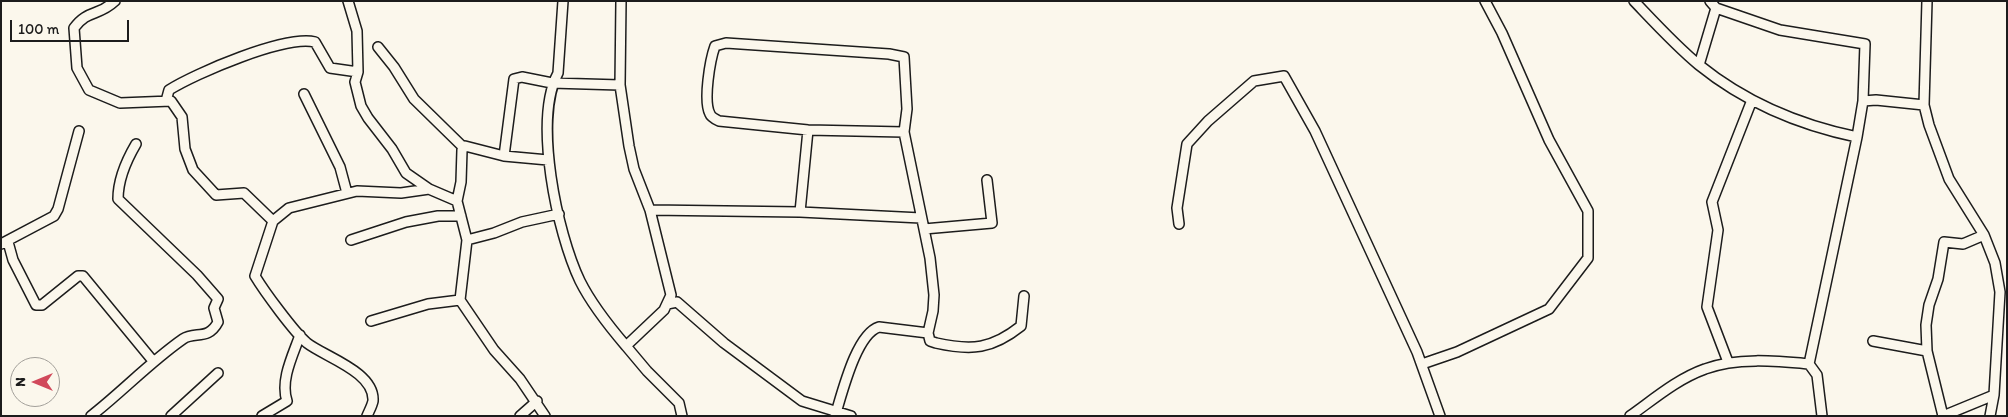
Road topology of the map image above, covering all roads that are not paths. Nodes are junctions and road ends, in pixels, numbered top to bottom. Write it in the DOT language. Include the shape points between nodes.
graph roads {
  1 [pos="115,1"];
  2 [pos="348,1"];
  3 [pos="563,1"];
  4 [pos="621,1"];
  5 [pos="1485,1"];
  6 [pos="1634,1"];
  7 [pos="1927,1"];
  8 [pos="1713,5"];
  9 [pos="378,47"];
  10 [pos="1700,65"];
  11 [pos="358,72"];
  12 [pos="552,83"];
  13 [pos="620,85"];
  14 [pos="304,94"];
  15 [pos="1752,100"];
  16 [pos="166,101"];
  17 [pos="1863,101"];
  18 [pos="1924,105"];
  19 [pos="808,130"];
  20 [pos="79,131"];
  21 [pos="904,132"];
  22 [pos="1857,137"];
  23 [pos="136,144"];
  24 [pos="463,147"];
  25 [pos="504,156"];
  26 [pos="548,160"];
  27 [pos="987,180"];
  28 [pos="429,189"];
  29 [pos="347,193"];
  30 [pos="457,201"];
  31 [pos="650,210"];
  32 [pos="800,212"];
  33 [pos="559,214"];
  34 [pos="461,216"];
  35 [pos="921,218"];
  36 [pos="273,221"];
  37 [pos="1179,224"];
  38 [pos="924,229"];
  39 [pos="1984,235"];
  40 [pos="351,240"];
  41 [pos="467,240"];
  42 [pos="5,243"];
  43 [pos="1024,296"];
  44 [pos="460,300"];
  45 [pos="667,304"];
  46 [pos="371,321"];
  47 [pos="928,333"];
  48 [pos="300,336"];
  49 [pos="1873,341"];
  50 [pos="626,346"];
  51 [pos="1927,351"];
  52 [pos="153,361"];
  53 [pos="1728,362"];
  54 [pos="1422,364"];
  55 [pos="1809,364"];
  56 [pos="218,373"];
  57 [pos="1994,395"];
  58 [pos="537,402"];
  59 [pos="682,413"];
  60 [pos="835,414"];
  61 [pos="91,416"];
  62 [pos="171,416"];
  63 [pos="262,416"];
  64 [pos="368,416"];
  65 [pos="520,416"];
  66 [pos="545,416"];
  67 [pos="691,416"];
  68 [pos="851,416"];
  69 [pos="1440,416"];
  70 [pos="1630,416"];
  71 [pos="1822,416"];
  72 [pos="1943,416"];
  73 [pos="1990,416"];
  1 -- 16 [label="street" via="104,11 82,16 74,28 77,68 89,90 120,103"];
  2 -- 11 [label="street" via="357,31"];
  3 -- 12 [label="street" via="558,73"];
  4 -- 13 [label="street"];
  5 -- 54 [label="street" via="1549,140 1588,211 1588,258 1549,309 1457,352"];
  6 -- 10 [label="street"];
  7 -- 18 [label="street"];
  8 -- 10 [label="street"];
  8 -- 17 [label="street" via="1780,30 1865,44"];
  9 -- 24 [label="street" via="414,100"];
  10 -- 15 [label="street"];
  11 -- 16 [label="street" via="330,68 315,42 283,44 190,78 169,90"];
  11 -- 28 [label="street" via="356,93 368,118 406,173"];
  12 -- 13 [label="street"];
  12 -- 25 [label="street" via="522,77 514,79"];
  12 -- 26 [label="street" via="547,123"];
  13 -- 31 [label="street" via="634,169"];
  14 -- 29 [label="street" via="340,167"];
  15 -- 22 [label="street" via="1778,114"];
  15 -- 53 [label="street" via="1712,202 1718,230 1707,307"];
  16 -- 36 [label="street" via="172,101 182,117 185,149 193,170 216,195 244,193"];
  17 -- 18 [label="street"];
  17 -- 22 [label="street"];
  18 -- 39 [label="street" via="1949,179"];
  19 -- 21 [label="street"];
  19 -- 21 [label="street" via="756,126 713,118 707,106 707,95 715,46 726,43 904,57 907,109"];
  19 -- 32 [label="street"];
  20 -- 42 [label="street" via="54,216"];
  21 -- 35 [label="street"];
  22 -- 55 [label="street"];
  23 -- 52 [label="street" via="124,169 118,199 197,275 218,300 214,308 218,317 216,325 204,336 185,337"];
  24 -- 25 [label="street"];
  24 -- 30 [label="street"];
  25 -- 26 [label="street"];
  26 -- 33 [label="street"];
  27 -- 38 [label="street" via="992,223"];
  28 -- 29 [label="street"];
  28 -- 30 [label="street"];
  29 -- 36 [label="street" via="289,208"];
  30 -- 34 [label="street"];
  31 -- 32 [label="street"];
  31 -- 45 [label="street" via="671,295"];
  32 -- 35 [label="street"];
  33 -- 41 [label="street"];
  33 -- 50 [label="street" via="579,280 600,315"];
  34 -- 40 [label="street" via="406,222"];
  34 -- 41 [label="street"];
  35 -- 38 [label="street"];
  36 -- 48 [label="street" via="255,276"];
  37 -- 54 [label="street" via="1177,208 1186,144 1254,81 1284,76 1315,131"];
  38 -- 47 [label="street" via="934,295"];
  39 -- 51 [label="street" via="1963,244 1944,242 1938,279 1929,305"];
  39 -- 57 [label="street" via="1995,263 2000,292"];
  41 -- 44 [label="street"];
  42 -- 52 [label="street" via="36,305 42,305 78,276 83,276"];
  43 -- 47 [label="street" via="1021,326 1003,340 984,346 944,345 930,341"];
  44 -- 46 [label="street" via="428,304"];
  44 -- 58 [label="street" via="494,350"];
  45 -- 50 [label="street"];
  45 -- 60 [label="street" via="677,302 724,343 802,400"];
  47 -- 60 [label="street" via="879,327 871,329 850,371"];
  48 -- 63 [label="street" via="287,375 287,401"];
  48 -- 64 [label="street" via="345,364 365,382 373,402"];
  49 -- 51 [label="street"];
  50 -- 59 [label="street" via="679,403"];
  51 -- 72 [label="street"];
  52 -- 61 [label="street"];
  53 -- 55 [label="street"];
  53 -- 70 [label="street" via="1706,368 1678,382"];
  54 -- 69 [label="street"];
  55 -- 71 [label="street" via="1817,375"];
  56 -- 62 [label="street"];
  57 -- 72 [label="street"];
  57 -- 73 [label="street"];
  58 -- 65 [label="street"];
  58 -- 66 [label="street"];
  59 -- 67 [label="street"];
  60 -- 68 [label="street"];
}
